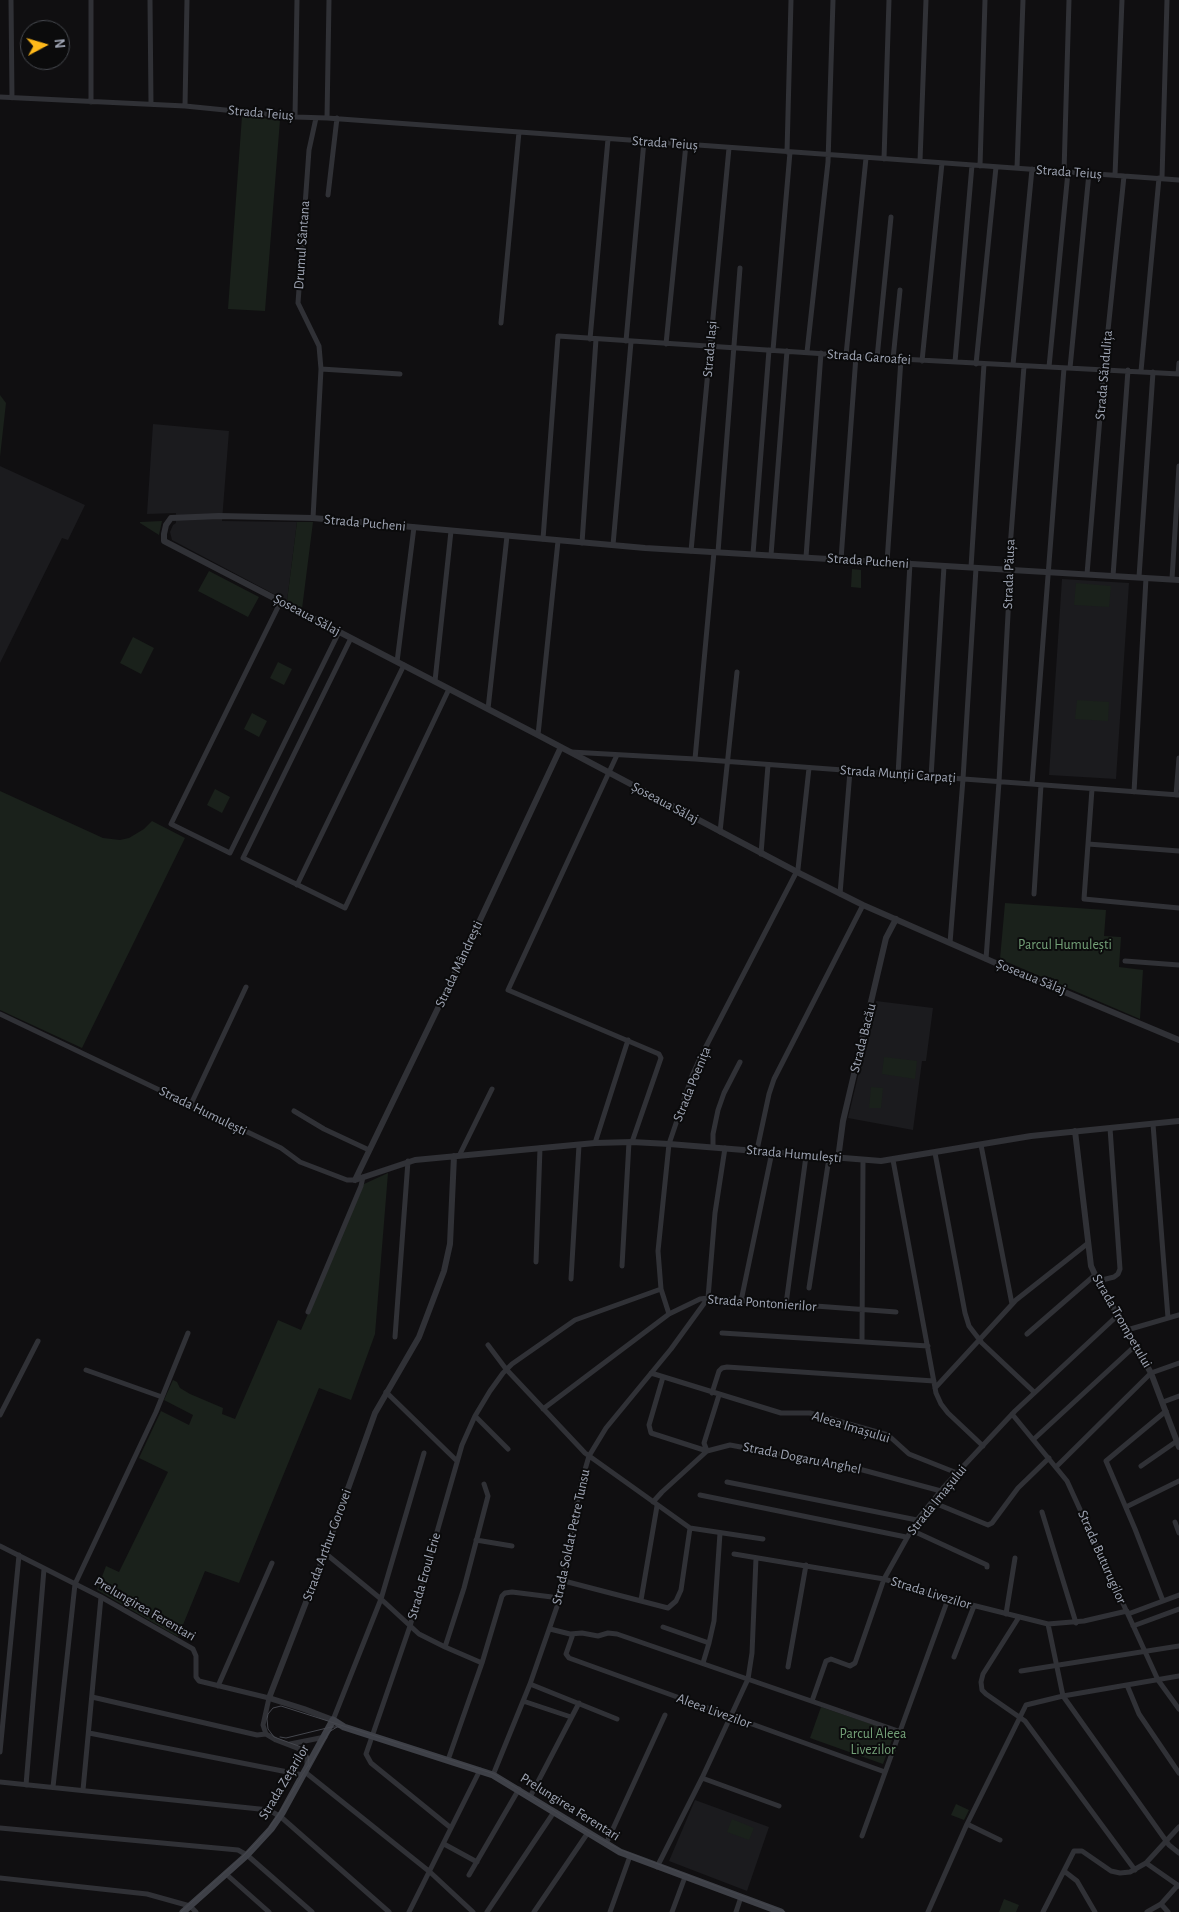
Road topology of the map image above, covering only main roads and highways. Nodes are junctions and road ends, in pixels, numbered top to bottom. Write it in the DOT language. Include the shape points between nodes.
graph roads {
  1 [pos="333,1720"];
  2 [pos="344,1727"];
  3 [pos="325,1737"];
  4 [pos="183,1912"];
  5 [pos="781,1912"];
  1 -- 2 [label="main road, Prelungirea Ferentari"];
  1 -- 3 [label="main road, Strada Zețarilor"];
  2 -- 3 [label="main road"];
  2 -- 5 [label="main road, Prelungirea Ferentari" via="493,1775 587,1834 630,1856"];
  3 -- 4 [label="main road, Strada Zețarilor" via="271,1830"];
}
